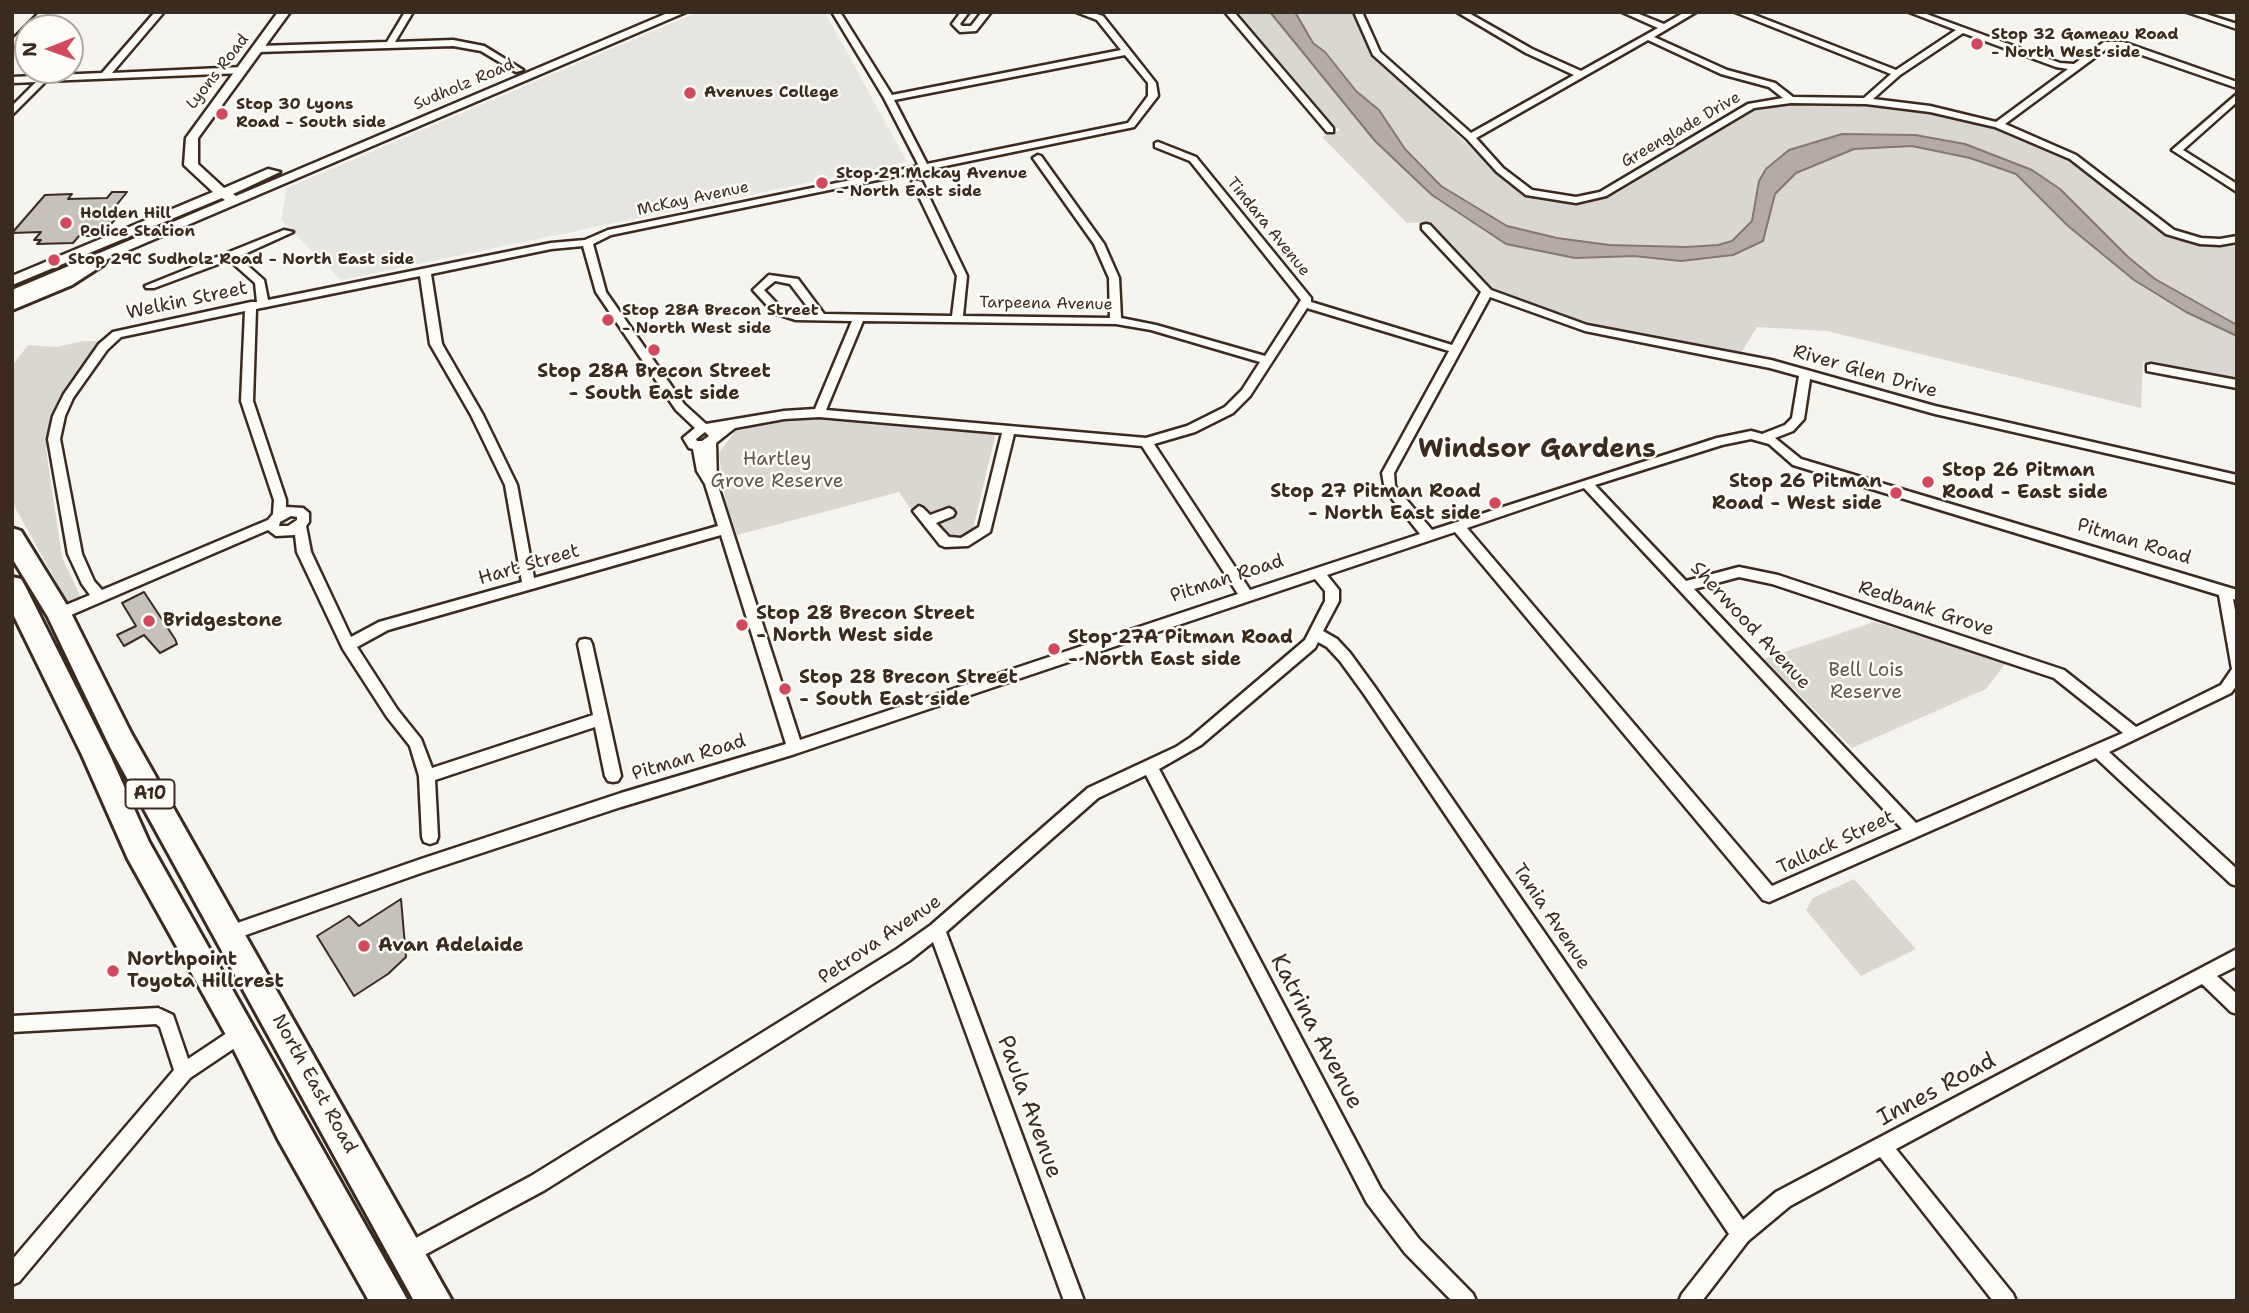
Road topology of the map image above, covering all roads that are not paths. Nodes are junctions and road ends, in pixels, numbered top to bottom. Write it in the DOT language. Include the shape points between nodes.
graph roads {
  1 [pos="160,12"];
  2 [pos="284,12"];
  3 [pos="409,12"];
  4 [pos="655,12"];
  5 [pos="680,12"];
  6 [pos="835,12"];
  7 [pos="965,12"];
  8 [pos="987,12"];
  9 [pos="1080,12"];
  10 [pos="1229,12"];
  11 [pos="1358,12"];
  12 [pos="1461,12"];
  13 [pos="1626,12"];
  14 [pos="1692,12"];
  15 [pos="1739,12"];
  16 [pos="1913,12"];
  17 [pos="2191,12"];
  18 [pos="2237,27"];
  19 [pos="1665,28"];
  20 [pos="1962,30"];
  21 [pos="1648,37"];
  22 [pos="597,42"];
  23 [pos="390,44"];
  24 [pos="258,48"];
  25 [pos="1126,52"];
  26 [pos="2074,66"];
  27 [pos="243,70"];
  28 [pos="519,70"];
  29 [pos="1897,73"];
  30 [pos="1582,75"];
  31 [pos="105,76"];
  32 [pos="84,77"];
  33 [pos="38,84"];
  34 [pos="2237,85"];
  35 [pos="2237,97"];
  36 [pos="889,98"];
  37 [pos="1791,100"];
  38 [pos="1866,101"];
  39 [pos="12,112"];
  40 [pos="1998,125"];
  41 [pos="1330,130"];
  42 [pos="1470,137"];
  43 [pos="1158,145"];
  44 [pos="1038,158"];
  45 [pos="924,167"];
  46 [pos="213,178"];
  47 [pos="917,182"];
  48 [pos="260,185"];
  49 [pos="2237,189"];
  50 [pos="231,195"];
  51 [pos="186,208"];
  52 [pos="201,217"];
  53 [pos="1426,227"];
  54 [pos="288,232"];
  55 [pos="2237,239"];
  56 [pos="587,243"];
  57 [pos="231,256"];
  58 [pos="96,261"];
  59 [pos="425,271"];
  60 [pos="12,281"];
  61 [pos="149,286"];
  62 [pos="1487,292"];
  63 [pos="12,296"];
  64 [pos="12,304"];
  65 [pos="257,304"];
  66 [pos="1305,304"];
  67 [pos="820,316"];
  68 [pos="858,319"];
  69 [pos="957,319"];
  70 [pos="1116,321"];
  71 [pos="1454,349"];
  72 [pos="1266,360"];
  73 [pos="2151,368"];
  74 [pos="1805,374"];
  75 [pos="2237,384"];
  76 [pos="820,413"];
  77 [pos="1009,429"];
  78 [pos="705,436"];
  79 [pos="1765,437"];
  80 [pos="1146,442"];
  81 [pos="2237,479"];
  82 [pos="1586,483"];
  83 [pos="280,500"];
  84 [pos="294,511"];
  85 [pos="949,513"];
  86 [pos="1457,525"];
  87 [pos="278,526"];
  88 [pos="300,526"];
  89 [pos="724,529"];
  90 [pos="1429,535"];
  91 [pos="12,537"];
  92 [pos="304,552"];
  93 [pos="1317,572"];
  94 [pos="529,585"];
  95 [pos="12,586"];
  96 [pos="1686,586"];
  97 [pos="2231,593"];
  98 [pos="1246,594"];
  99 [pos="100,597"];
  100 [pos="47,620"];
  101 [pos="1315,633"];
  102 [pos="585,644"];
  103 [pos="348,645"];
  104 [pos="2237,666"];
  105 [pos="2237,673"];
  106 [pos="600,719"];
  107 [pos="2135,733"];
  108 [pos="795,748"];
  109 [pos="2097,750"];
  110 [pos="1150,766"];
  111 [pos="427,776"];
  112 [pos="612,776"];
  113 [pos="1912,829"];
  114 [pos="430,837"];
  115 [pos="2237,879"];
  116 [pos="937,930"];
  117 [pos="229,933"];
  118 [pos="191,946"];
  119 [pos="2237,957"];
  120 [pos="2204,975"];
  121 [pos="2237,1006"];
  122 [pos="12,1024"];
  123 [pos="242,1032"];
  124 [pos="184,1072"];
  125 [pos="1883,1147"];
  126 [pos="1741,1234"];
  127 [pos="408,1253"];
  128 [pos="12,1275"];
  129 [pos="385,1298"];
  130 [pos="434,1301"];
  131 [pos="1074,1301"];
  132 [pos="1466,1301"];
  133 [pos="1689,1301"];
  134 [pos="2006,1301"];
  1 -- 31 [label="street"];
  2 -- 24 [label="main road, Lyons Road"];
  3 -- 23 [label="street"];
  4 -- 22 [label="main road, Sudholz Road"];
  5 -- 22 [label="main road, Sudholz Road"];
  6 -- 36 [label="street"];
  7 -- 8 [label="street" via="956,24 960,29 972,29"];
  9 -- 25 [label="street" via="1100,18"];
  10 -- 41 [label="street"];
  11 -- 42 [label="street, Greenglade Drive" via="1376,53"];
  12 -- 30 [label="street"];
  13 -- 19 [label="street"];
  14 -- 19 [label="street"];
  15 -- 29 [label="street"];
  16 -- 20 [label="street"];
  17 -- 18 [label="street"];
  19 -- 21 [label="street"];
  20 -- 26 [label="street"];
  20 -- 29 [label="street"];
  21 -- 30 [label="street"];
  21 -- 37 [label="street" via="1724,72 1772,85"];
  22 -- 28 [label="main road, Sudholz Road"];
  22 -- 48 [label="main road, Sudholz Road"];
  23 -- 24 [label="street"];
  23 -- 28 [label="street" via="476,46"];
  24 -- 27 [label="main road, Lyons Road"];
  25 -- 36 [label="street"];
  25 -- 45 [label="street, McKay Avenue" via="1152,83 1153,96 1131,125"];
  26 -- 34 [label="street" via="2107,44 2120,44"];
  26 -- 40 [label="street"];
  27 -- 31 [label="street"];
  27 -- 46 [label="main road, Lyons Road" via="194,133 190,146 191,165"];
  28 -- 48 [label="main road, Sudholz Road"];
  29 -- 38 [label="street"];
  30 -- 42 [label="street"];
  31 -- 32 [label="street"];
  33 -- 39 [label="street"];
  35 -- 49 [label="street" via="2177,150"];
  36 -- 45 [label="street"];
  37 -- 38 [label="street, Greenglade Drive"];
  37 -- 42 [label="street, Greenglade Drive" via="1751,106 1603,194 1576,200 1530,192 1500,170"];
  38 -- 40 [label="street, Greenglade Drive" via="1930,109"];
  40 -- 55 [label="street, Greenglade Drive" via="2073,158 2170,232 2200,241"];
  43 -- 66 [label="street, Tindara Avenue" via="1192,159 1307,300"];
  44 -- 70 [label="street" via="1099,244 1114,278"];
  45 -- 56 [label="street, McKay Avenue" via="608,233"];
  46 -- 48 [label="main road"];
  46 -- 50 [label="main road, Lyons Road"];
  46 -- 51 [label="main road" via="204,195"];
  47 -- 69 [label="street" via="962,276"];
  48 -- 50 [label="main road"];
  50 -- 51 [label="main road"];
  50 -- 52 [label="main road"];
  51 -- 52 [label="main road"];
  51 -- 60 [label="main road"];
  52 -- 58 [label="main road"];
  53 -- 62 [label="street"];
  54 -- 57 [label="street"];
  56 -- 59 [label="street, McKay Avenue"];
  56 -- 78 [label="street" via="601,292"];
  57 -- 61 [label="street"];
  57 -- 65 [label="street" via="260,282"];
  58 -- 63 [label="main road"];
  58 -- 64 [label="highway" via="65,282"];
  59 -- 65 [label="street, McKay Avenue"];
  59 -- 94 [label="street" via="436,344 511,485"];
  62 -- 71 [label="street"];
  62 -- 74 [label="street, River Glen Drive" via="1585,328 1771,363"];
  65 -- 83 [label="street" via="247,401"];
  65 -- 99 [label="street, Welkin Street" via="117,334 68,397 54,439 75,554"];
  66 -- 71 [label="street"];
  66 -- 72 [label="street, Tindara Avenue"];
  67 -- 67 [label="street, Tarpeena Avenue" via="796,317 778,311 758,290 773,277 794,281"];
  67 -- 68 [label="street, Tarpeena Avenue"];
  68 -- 69 [label="street, Tarpeena Avenue"];
  68 -- 76 [label="street"];
  69 -- 70 [label="street, Tarpeena Avenue"];
  70 -- 72 [label="street, Tarpeena Avenue"];
  71 -- 90 [label="street" via="1388,473 1390,487"];
  72 -- 80 [label="street, Tindara Avenue" via="1246,393 1229,410 1191,429"];
  73 -- 75 [label="street"];
  74 -- 79 [label="street" via="1798,419 1789,428"];
  74 -- 81 [label="street, River Glen Drive" via="1935,410"];
  76 -- 77 [label="street"];
  76 -- 78 [label="street" via="736,423"];
  77 -- 80 [label="street"];
  77 -- 85 [label="street" via="985,529 963,543 945,542 923,516"];
  78 -- 89 [label="street" via="703,471"];
  79 -- 82 [label="street, Pitman Road" via="1721,441"];
  79 -- 97 [label="street, Pitman Road" via="1797,462"];
  80 -- 98 [label="street"];
  82 -- 86 [label="street, Pitman Road"];
  82 -- 96 [label="street, Sherwood Avenue"];
  83 -- 84 [label="street"];
  83 -- 87 [label="street"];
  84 -- 87 [label="street"];
  84 -- 88 [label="street" via="304,515"];
  86 -- 90 [label="street, Pitman Road"];
  86 -- 113 [label="street, Tallack Street" via="1769,895"];
  87 -- 88 [label="street"];
  87 -- 92 [label="street"];
  87 -- 99 [label="street"];
  88 -- 92 [label="street"];
  89 -- 94 [label="street, Hart Street"];
  89 -- 108 [label="street"];
  90 -- 93 [label="street, Pitman Road"];
  91 -- 100 [label="highway, North East Road / A10"];
  92 -- 103 [label="street"];
  93 -- 98 [label="street, Pitman Road"];
  93 -- 101 [label="street, Petrova Avenue" via="1332,590 1332,601"];
  94 -- 103 [label="street, Hart Street" via="384,626"];
  95 -- 100 [label="highway, North East Road / A10"];
  96 -- 107 [label="street, Redbank Grove" via="1739,572 1773,579 2059,674"];
  96 -- 113 [label="street, Sherwood Avenue"];
  97 -- 104 [label="street"];
  98 -- 108 [label="street, Pitman Road"];
  99 -- 100 [label="street"];
  100 -- 117 [label="highway, North East Road / A10"];
  100 -- 118 [label="highway, North East Road / A10" via="138,850"];
  101 -- 110 [label="street, Petrova Avenue" via="1301,654 1196,741"];
  101 -- 126 [label="street, Tania Avenue" via="1332,643 1361,679"];
  102 -- 106 [label="street"];
  103 -- 111 [label="street" via="416,743"];
  105 -- 107 [label="street, Tallack Street" via="2226,689"];
  106 -- 111 [label="street"];
  106 -- 112 [label="street"];
  107 -- 109 [label="street, Tallack Street"];
  108 -- 117 [label="street, Pitman Road" via="621,800"];
  109 -- 113 [label="street, Tallack Street"];
  109 -- 115 [label="street"];
  110 -- 116 [label="street, Petrova Avenue" via="1093,793"];
  110 -- 132 [label="street, Katrina Avenue" via="1374,1196 1412,1246"];
  111 -- 114 [label="street"];
  116 -- 127 [label="street, Petrova Avenue" via="538,1183"];
  116 -- 131 [label="street, Paula Avenue"];
  117 -- 118 [label="highway"];
  117 -- 127 [label="highway, North East Road / A10"];
  118 -- 123 [label="highway, North East Road / A10"];
  119 -- 120 [label="street, Innes Road"];
  120 -- 121 [label="street"];
  120 -- 125 [label="street, Innes Road"];
  122 -- 124 [label="street" via="158,1016 167,1021"];
  123 -- 124 [label="street"];
  123 -- 129 [label="highway, North East Road / A10"];
  124 -- 128 [label="street"];
  125 -- 126 [label="street, Innes Road" via="1783,1199"];
  125 -- 134 [label="street"];
  126 -- 133 [label="street, Innes Road"];
  127 -- 129 [label="highway"];
  127 -- 130 [label="highway, North East Road / A10"];
}
